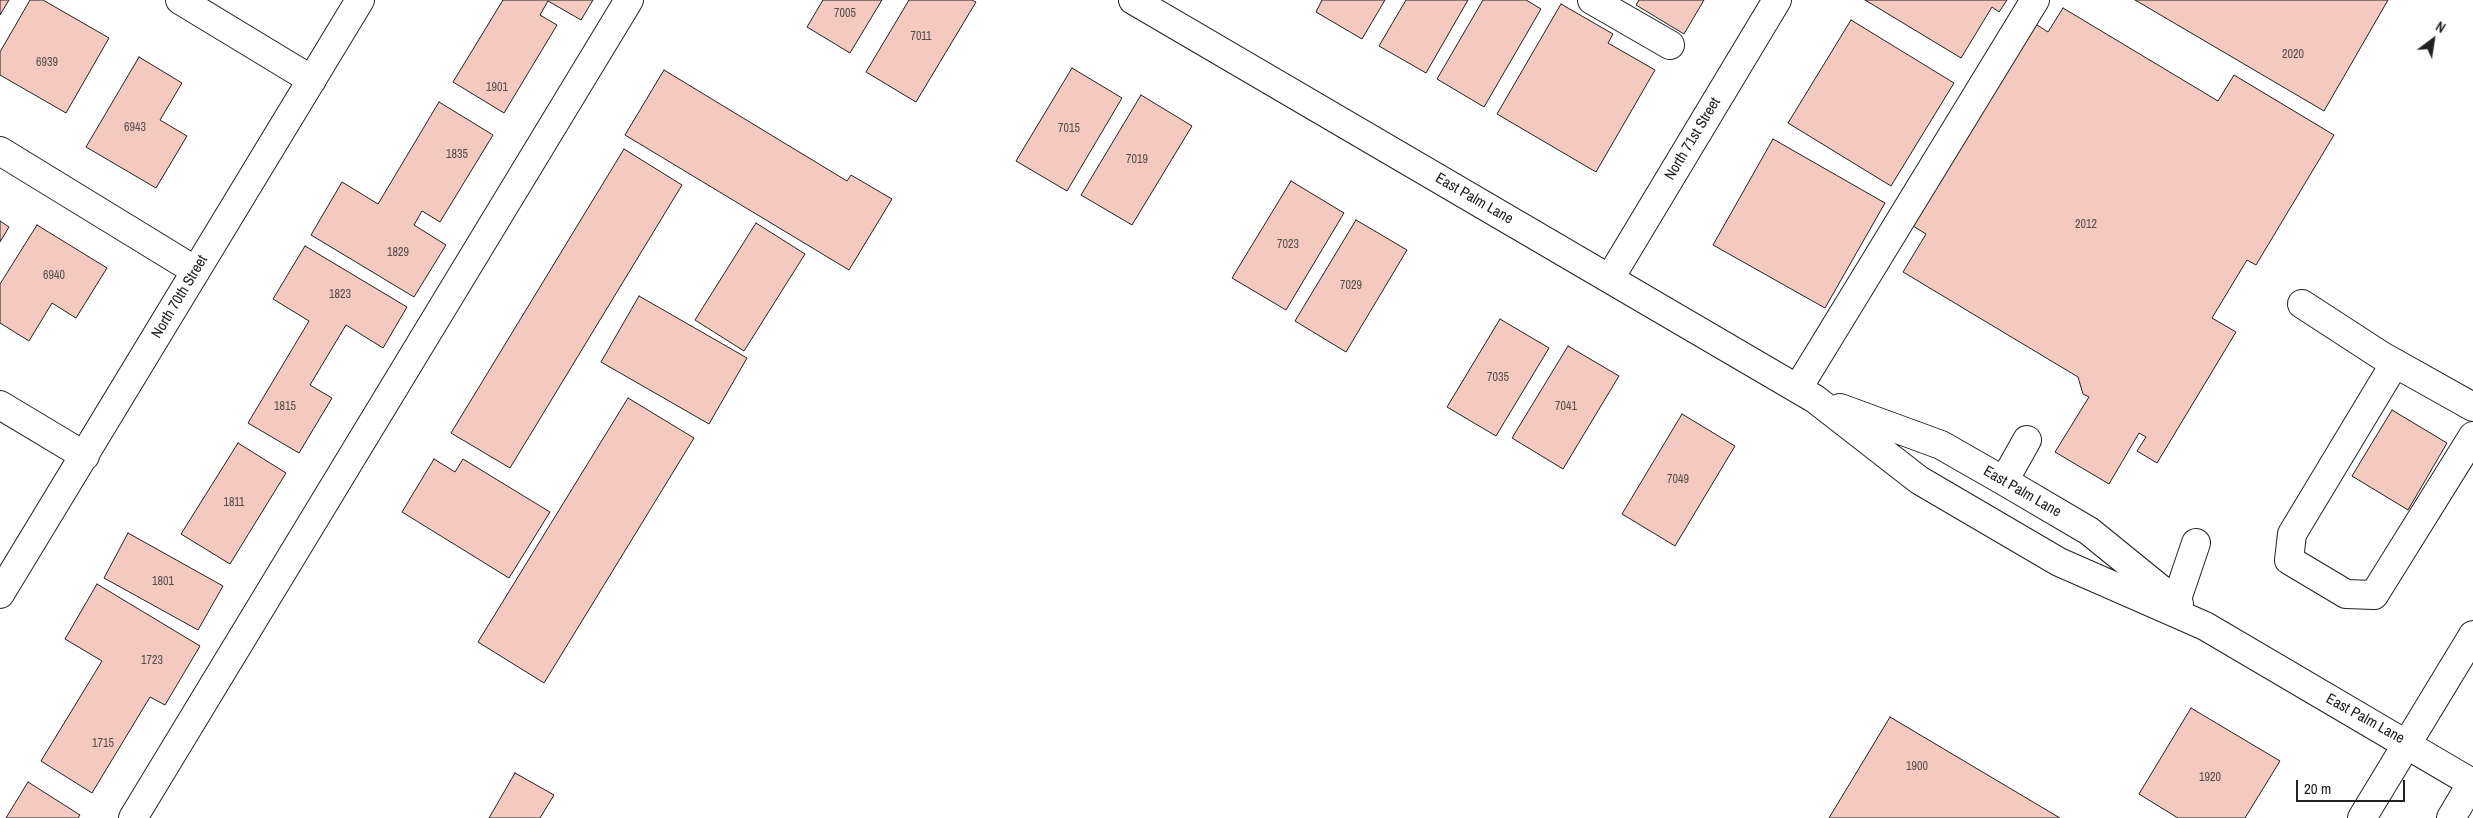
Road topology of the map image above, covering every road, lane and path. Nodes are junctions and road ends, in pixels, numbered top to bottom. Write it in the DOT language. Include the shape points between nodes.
graph roads {
  1 [pos="180,0"];
  2 [pos="360,0"];
  3 [pos="629,0"];
  4 [pos="1133,0"];
  5 [pos="1592,0"];
  6 [pos="1777,0"];
  7 [pos="2035,0"];
  8 [pos="1670,45"];
  9 [pos="312,80"];
  10 [pos="0,151"];
  11 [pos="196,271"];
  12 [pos="1610,278"];
  13 [pos="2302,304"];
  14 [pos="2395,363"];
  15 [pos="1807,394"];
  16 [pos="0,404"];
  17 [pos="2473,407"];
  18 [pos="2473,436"];
  19 [pos="2027,440"];
  20 [pos="85,456"];
  21 [pos="2004,481"];
  22 [pos="2196,543"];
  23 [pos="0,594"];
  24 [pos="2174,607"];
  25 [pos="2473,635"];
  26 [pos="2408,744"];
  27 [pos="2472,782"];
  28 [pos="133,818"];
  29 [pos="2362,818"];
  30 [pos="2450,818"];
  1 -- 9 [label="street"];
  2 -- 9 [label="street, North 70th Street"];
  3 -- 28 [label="street"];
  4 -- 12 [label="street, East Palm Lane"];
  5 -- 8 [label="street"];
  6 -- 12 [label="street, North 71st Street"];
  7 -- 15 [label="street"];
  9 -- 11 [label="street, North 70th Street"];
  10 -- 11 [label="street"];
  11 -- 20 [label="street, North 70th Street"];
  12 -- 15 [label="street, East Palm Lane"];
  13 -- 14 [label="street"];
  14 -- 17 [label="street"];
  14 -- 18 [label="street" via="2292,534 2289,560 2346,594 2374,595"];
  15 -- 21 [label="street, East Palm Lane" via="1941,445"];
  15 -- 24 [label="street, East Palm Lane" via="1919,480 2059,562"];
  16 -- 20 [label="street"];
  19 -- 21 [label="street"];
  20 -- 23 [label="street, North 70th Street"];
  21 -- 24 [label="street, East Palm Lane" via="2089,531"];
  22 -- 24 [label="street"];
  24 -- 26 [label="street, East Palm Lane"];
  25 -- 26 [label="street"];
  26 -- 27 [label="street, East Palm Lane"];
  26 -- 29 [label="street"];
  27 -- 30 [label="street"];
}
